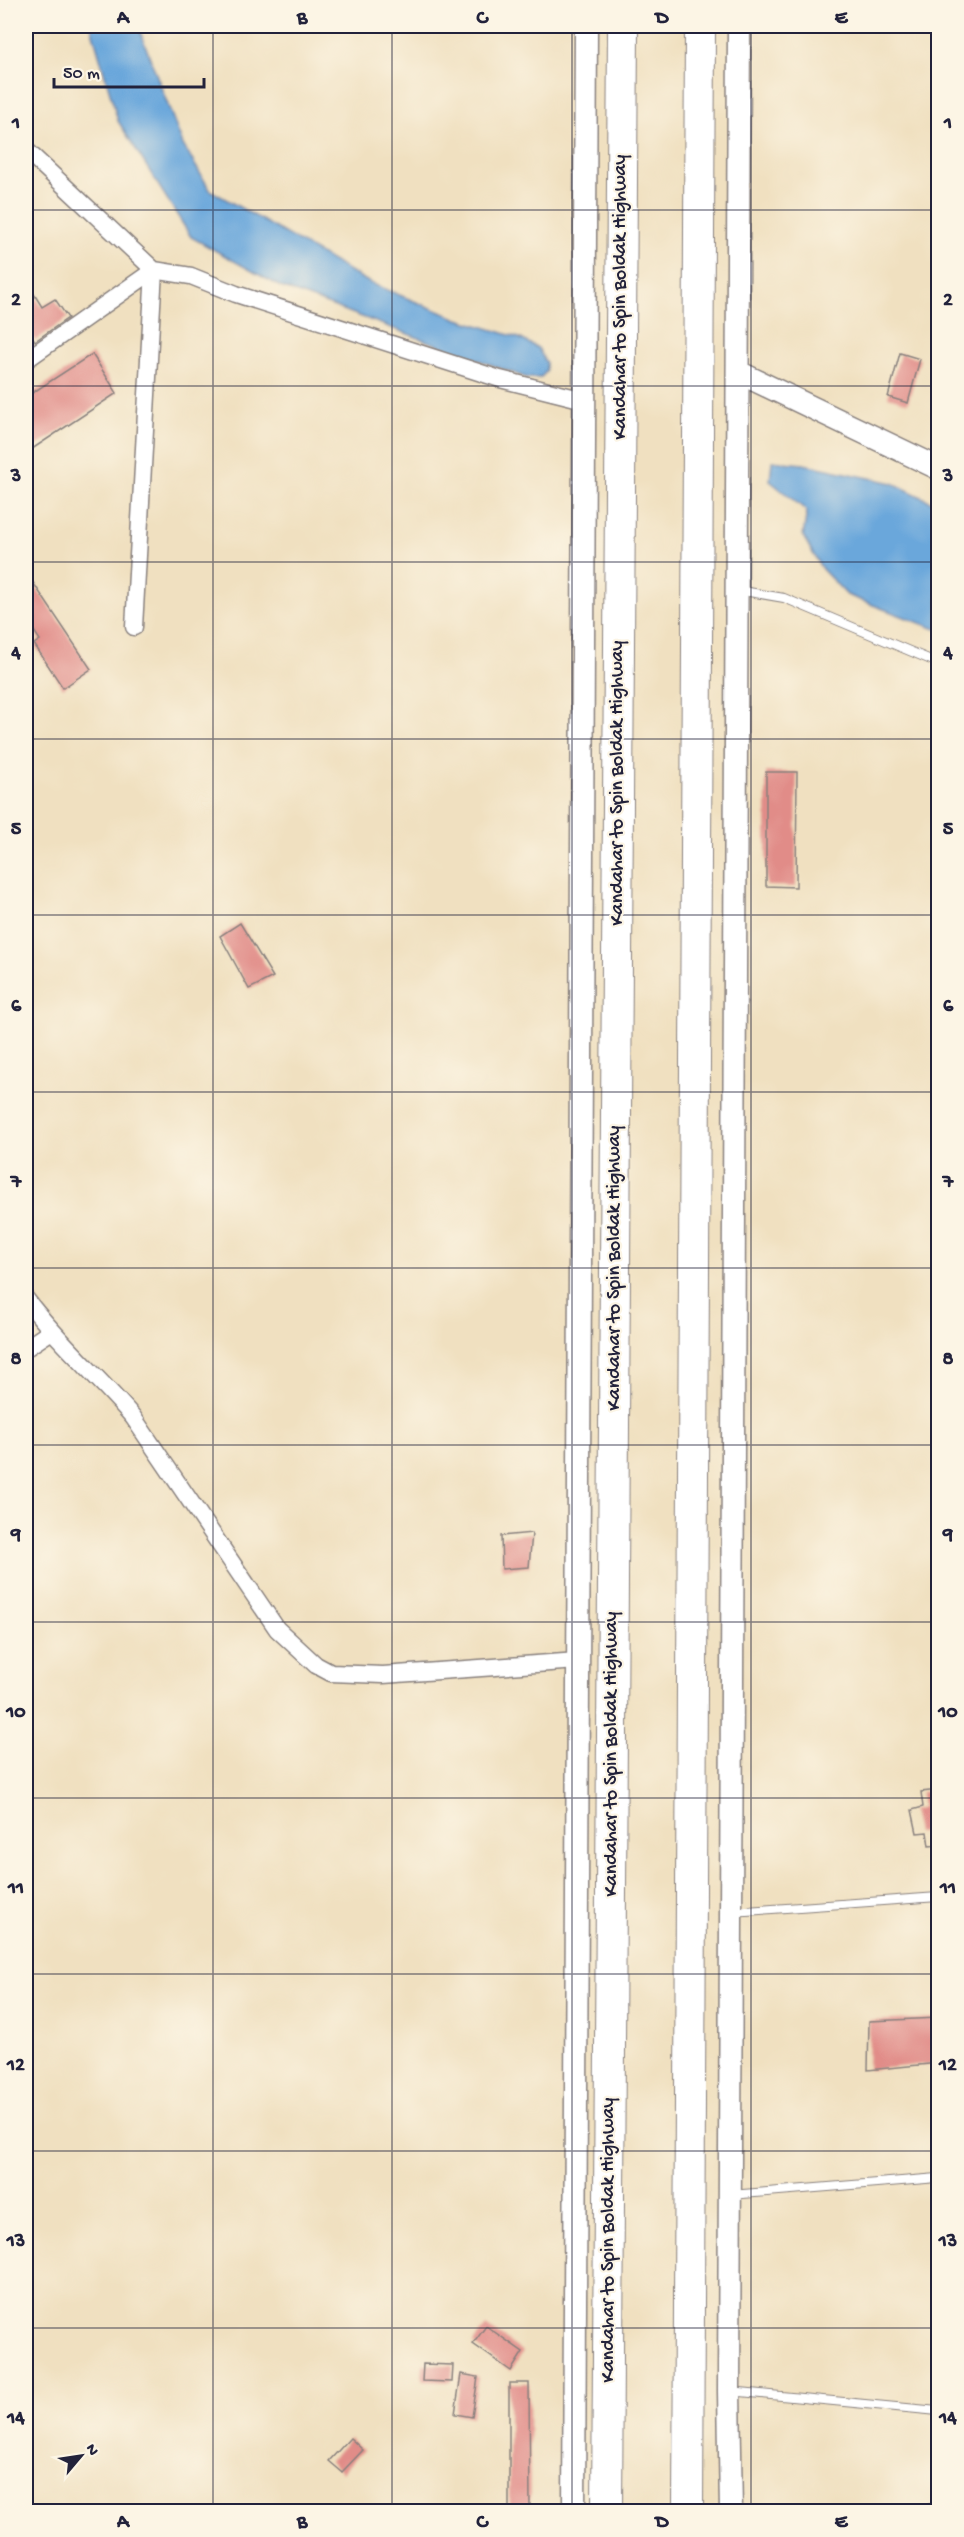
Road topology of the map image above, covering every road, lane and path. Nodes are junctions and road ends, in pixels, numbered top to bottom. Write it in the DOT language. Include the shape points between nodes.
graph roads {
  1 [pos="586,26"];
  2 [pos="623,26"];
  3 [pos="700,26"];
  4 [pos="739,26"];
  5 [pos="26,150"];
  6 [pos="154,270"];
  7 [pos="26,360"];
  8 [pos="738,372"];
  9 [pos="584,400"];
  10 [pos="939,468"];
  11 [pos="737,590"];
  12 [pos="134,627"];
  13 [pos="939,663"];
  14 [pos="26,1299"];
  15 [pos="50,1332"];
  16 [pos="26,1348"];
  17 [pos="578,1661"];
  18 [pos="939,1897"];
  19 [pos="731,1912"];
  20 [pos="939,2178"];
  21 [pos="730,2195"];
  22 [pos="729,2391"];
  23 [pos="939,2411"];
  24 [pos="939,2506"];
  25 [pos="574,2511"];
  26 [pos="608,2511"];
  27 [pos="688,2511"];
  28 [pos="731,2511"];
  29 [pos="917,2511"];
  1 -- 9 [label="street"];
  2 -- 26 [label="highway, Kandahar to Spin Boldak Highway"];
  3 -- 27 [label="highway"];
  4 -- 8 [label="street"];
  5 -- 6 [label="street"];
  6 -- 7 [label="street"];
  6 -- 9 [label="street" via="191,276 500,379"];
  6 -- 12 [label="street"];
  8 -- 10 [label="street"];
  8 -- 11 [label="street"];
  9 -- 17 [label="street"];
  11 -- 13 [label="lane" via="784,598"];
  11 -- 19 [label="street"];
  14 -- 15 [label="street"];
  15 -- 16 [label="street"];
  15 -- 17 [label="street" via="133,1417 277,1629 316,1665 331,1673 383,1675"];
  17 -- 25 [label="street"];
  18 -- 19 [label="lane"];
  19 -- 21 [label="street"];
  20 -- 21 [label="lane"];
  21 -- 22 [label="street"];
  22 -- 23 [label="lane"];
  22 -- 28 [label="street"];
  24 -- 29 [label="lane"];
}
